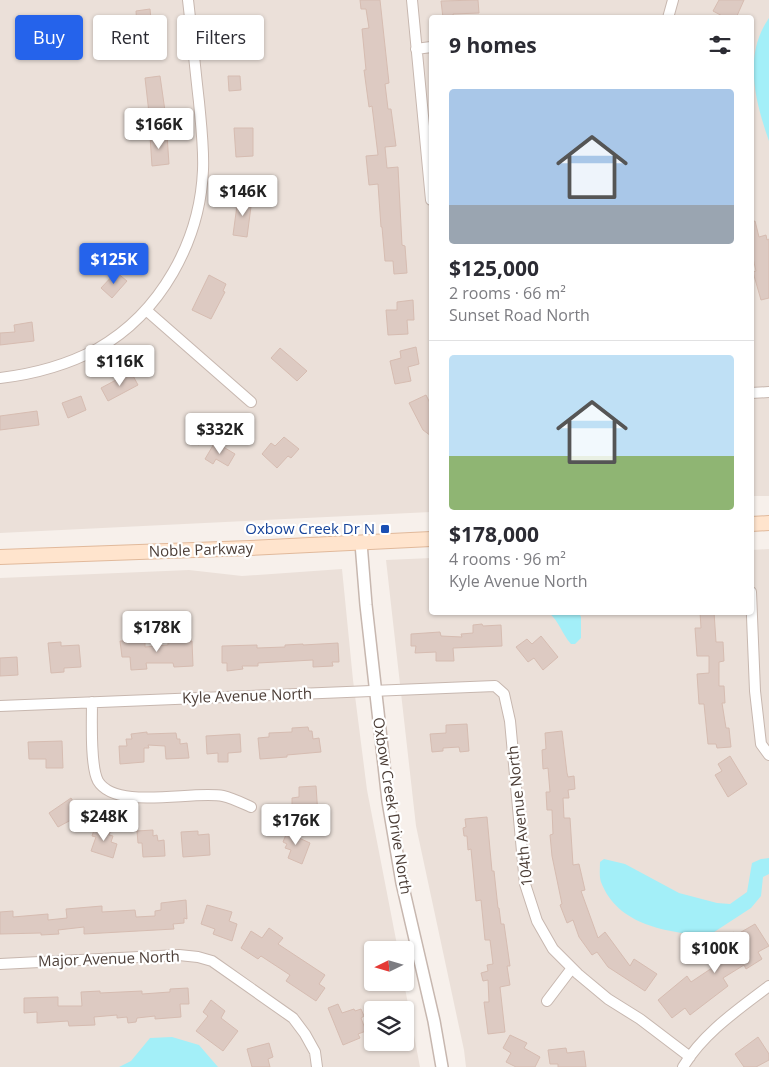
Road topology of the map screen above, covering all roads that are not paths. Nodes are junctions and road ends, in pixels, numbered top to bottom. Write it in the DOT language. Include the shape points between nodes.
graph roads {
  1 [pos="188,0"];
  2 [pos="412,0"];
  3 [pos="673,0"];
  4 [pos="669,15"];
  5 [pos="429,47"];
  6 [pos="416,49"];
  7 [pos="429,180"];
  8 [pos="146,310"];
  9 [pos="0,378"];
  10 [pos="769,392"];
  11 [pos="754,393"];
  12 [pos="251,402"];
  13 [pos="769,523"];
  14 [pos="754,524"];
  15 [pos="429,539"];
  16 [pos="361,543"];
  17 [pos="0,557"];
  18 [pos="752,615"];
  19 [pos="495,686"];
  20 [pos="376,692"];
  21 [pos="92,702"];
  22 [pos="0,706"];
  23 [pos="769,755"];
  24 [pos="251,807"];
  25 [pos="0,964"];
  26 [pos="572,968"];
  27 [pos="769,986"];
  28 [pos="547,1001"];
  29 [pos="690,1057"];
  30 [pos="317,1067"];
  31 [pos="442,1067"];
  32 [pos="683,1067"];
  1 -- 8 [label="street" via="202,138 201,200 181,259"];
  2 -- 6 [label="street"];
  3 -- 4 [label="street"];
  5 -- 6 [label="street"];
  6 -- 7 [label="street"];
  8 -- 9 [label="street" via="124,330 78,358 42,371"];
  8 -- 12 [label="street"];
  10 -- 11 [label="street"];
  13 -- 14 [label="main road"];
  15 -- 16 [label="main road, Noble Parkway"];
  16 -- 17 [label="main road, Noble Parkway"];
  16 -- 20 [label="street, Oxbow Creek Drive North"];
  18 -- 23 [label="street" via="761,744"];
  19 -- 20 [label="street, Kyle Avenue North"];
  19 -- 26 [label="street, 104th Avenue North" via="504,694 510,721 525,884 537,921 553,949"];
  20 -- 21 [label="street, Kyle Avenue North"];
  20 -- 31 [label="street, Oxbow Creek Drive North" via="398,858"];
  21 -- 22 [label="street, Kyle Avenue North"];
  21 -- 24 [label="street" via="94,769 99,783 113,794 130,798 222,796"];
  25 -- 30 [label="street, Major Avenue North" via="179,955 212,961 293,1018 315,1052"];
  26 -- 28 [label="street"];
  26 -- 29 [label="street, 104th Avenue North"];
  27 -- 29 [label="street" via="719,1025"];
  29 -- 32 [label="street"];
}
